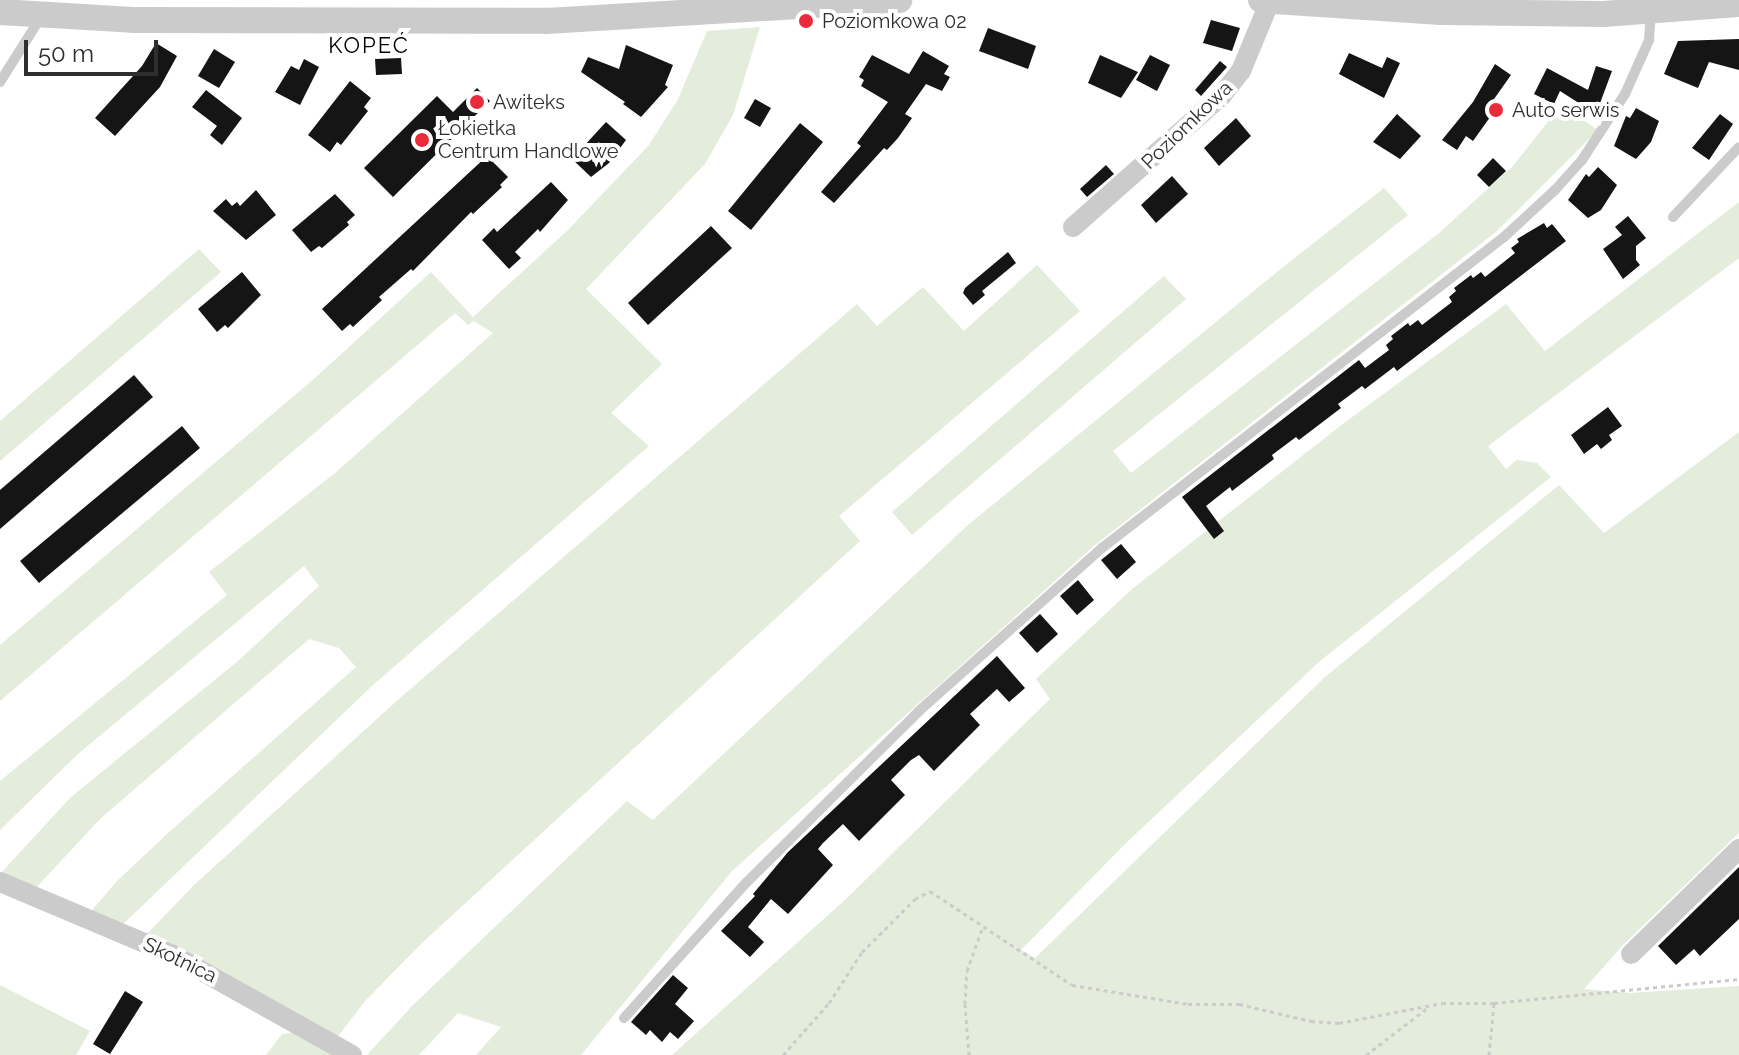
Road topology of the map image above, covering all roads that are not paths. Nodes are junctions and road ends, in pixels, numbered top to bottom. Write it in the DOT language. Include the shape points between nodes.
graph roads {
  1 [pos="899,0"];
  2 [pos="1261,0"];
  3 [pos="1270,1"];
  4 [pos="1739,4"];
  5 [pos="1651,10"];
  6 [pos="0,12"];
  7 [pos="42,15"];
  8 [pos="0,82"];
  9 [pos="1739,147"];
  10 [pos="1673,217"];
  11 [pos="1073,227"];
  12 [pos="1739,849"];
  13 [pos="0,882"];
  14 [pos="1631,954"];
  15 [pos="624,1018"];
  16 [pos="352,1055"];
  1 -- 7 [label="street" via="546,21"];
  2 -- 3 [label="street"];
  3 -- 5 [label="street" via="1441,12"];
  3 -- 11 [label="street, Poziomkowa" via="1241,71 1222,95"];
  4 -- 5 [label="street"];
  5 -- 15 [label="lane" via="1649,40 1625,94 1582,160 1555,190 1504,237 1102,548 919,711 747,882"];
  6 -- 7 [label="street"];
  7 -- 8 [label="lane"];
  9 -- 10 [label="lane"];
  12 -- 14 [label="street"];
  13 -- 16 [label="street, Skotnica" via="173,955"];
}
